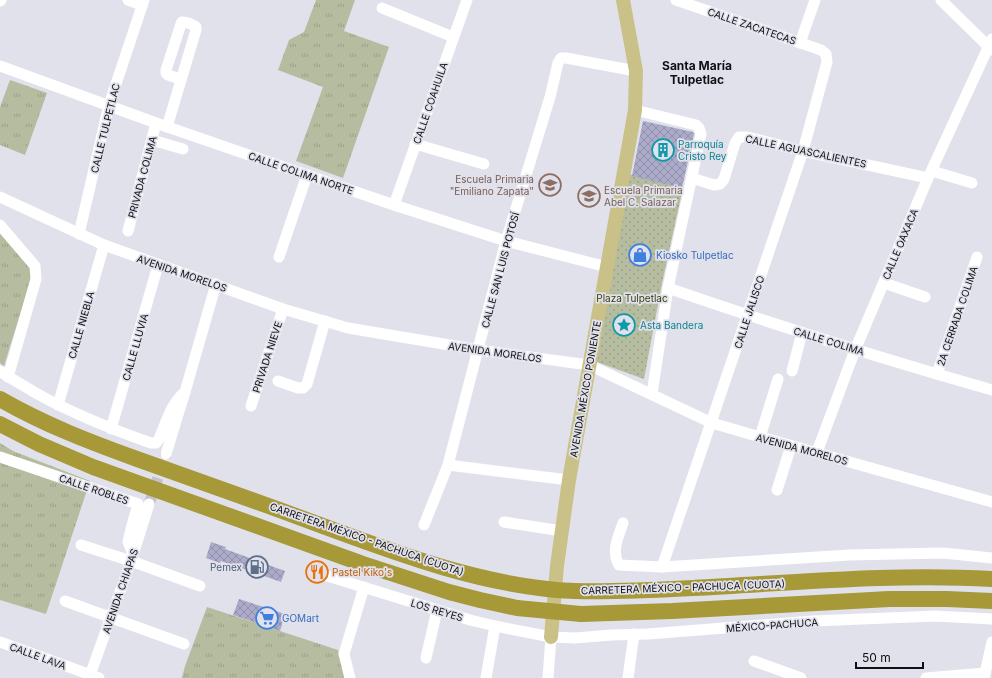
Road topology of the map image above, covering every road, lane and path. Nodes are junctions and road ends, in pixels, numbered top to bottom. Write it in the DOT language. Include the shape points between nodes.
graph roads {
  1 [pos="128,0"];
  2 [pos="467,0"];
  3 [pos="623,0"];
  4 [pos="676,0"];
  5 [pos="815,0"];
  6 [pos="941,0"];
  7 [pos="143,3"];
  8 [pos="382,8"];
  9 [pos="453,36"];
  10 [pos="800,43"];
  11 [pos="991,45"];
  12 [pos="826,54"];
  13 [pos="0,66"];
  14 [pos="636,71"];
  15 [pos="180,79"];
  16 [pos="109,105"];
  17 [pos="635,110"];
  18 [pos="156,123"];
  19 [pos="167,127"];
  20 [pos="152,140"];
  21 [pos="415,144"];
  22 [pos="183,149"];
  23 [pos="803,151"];
  24 [pos="484,164"];
  25 [pos="930,174"];
  26 [pos="307,175"];
  27 [pos="692,178"];
  28 [pos="972,183"];
  29 [pos="0,196"];
  30 [pos="394,205"];
  31 [pos="0,225"];
  32 [pos="128,231"];
  33 [pos="79,234"];
  34 [pos="506,241"];
  35 [pos="104,245"];
  36 [pos="279,257"];
  37 [pos="977,257"];
  38 [pos="158,265"];
  39 [pos="607,267"];
  40 [pos="884,283"];
  41 [pos="216,284"];
  42 [pos="668,288"];
  43 [pos="925,297"];
  44 [pos="283,308"];
  45 [pos="747,316"];
  46 [pos="325,321"];
  47 [pos="802,333"];
  48 [pos="479,350"];
  49 [pos="855,350"];
  50 [pos="589,365"];
  51 [pos="792,371"];
  52 [pos="4,374"];
  53 [pos="937,374"];
  54 [pos="778,379"];
  55 [pos="278,381"];
  56 [pos="992,390"];
  57 [pos="186,392"];
  58 [pos="652,394"];
  59 [pos="0,399"];
  60 [pos="58,405"];
  61 [pos="251,406"];
  62 [pos="712,423"];
  63 [pos="0,424"];
  64 [pos="111,429"];
  65 [pos="760,438"];
  66 [pos="791,446"];
  67 [pos="816,452"];
  68 [pos="166,454"];
  69 [pos="0,457"];
  70 [pos="448,465"];
  71 [pos="569,480"];
  72 [pos="777,490"];
  73 [pos="992,502"];
  74 [pos="149,504"];
  75 [pos="504,522"];
  76 [pos="623,523"];
  77 [pos="424,525"];
  78 [pos="562,531"];
  79 [pos="81,545"];
  80 [pos="132,557"];
  81 [pos="992,558"];
  82 [pos="662,567"];
  83 [pos="324,575"];
  84 [pos="992,579"];
  85 [pos="200,586"];
  86 [pos="364,587"];
  87 [pos="65,601"];
  88 [pos="992,601"];
  89 [pos="437,610"];
  90 [pos="111,618"];
  91 [pos="992,618"];
  92 [pos="494,626"];
  93 [pos="634,634"];
  94 [pos="551,637"];
  95 [pos="0,642"];
  96 [pos="992,642"];
  97 [pos="184,644"];
  98 [pos="426,658"];
  99 [pos="754,661"];
  100 [pos="985,676"];
  101 [pos="92,677"];
  102 [pos="350,678"];
  103 [pos="486,678"];
  104 [pos="548,678"];
  105 [pos="628,678"];
  106 [pos="801,678"];
  107 [pos="926,678"];
  1 -- 7 [label="street"];
  2 -- 9 [label="street, CALLE COAHUILA"];
  3 -- 14 [label="main road, AVENIDA MÉXICO PONIENTE"];
  4 -- 10 [label="street, CALLE ZACATECAS"];
  5 -- 10 [label="street"];
  6 -- 11 [label="street"];
  7 -- 16 [label="street, CALLE TULPETLAC"];
  8 -- 9 [label="street"];
  9 -- 21 [label="street, CALLE COAHUILA"];
  10 -- 12 [label="street, CALLE ZACATECAS"];
  11 -- 25 [label="street, CALLE OAXACA"];
  12 -- 23 [label="street, CALLE JALISCO"];
  13 -- 16 [label="street, CALLE COLIMA NORTE"];
  14 -- 17 [label="main road, AVENIDA MÉXICO PONIENTE"];
  14 -- 34 [label="street, CALLE SAN LUIS POTOSÍ" via="561,58"];
  15 -- 15 [label="street" via="196,30 194,25 186,22 181,24 166,73"];
  15 -- 19 [label="street"];
  16 -- 18 [label="street, CALLE COLIMA NORTE"];
  16 -- 33 [label="street, CALLE TULPETLAC"];
  17 -- 27 [label="street" via="696,125 699,128 701,134"];
  17 -- 39 [label="main road, AVENIDA MÉXICO PONIENTE"];
  18 -- 19 [label="street, CALLE COLIMA NORTE"];
  18 -- 20 [label="street, PRIVADA COLIMA"];
  19 -- 26 [label="street, CALLE COLIMA NORTE"];
  20 -- 22 [label="street"];
  20 -- 32 [label="street, PRIVADA COLIMA"];
  21 -- 24 [label="street"];
  21 -- 30 [label="street, CALLE COAHUILA"];
  23 -- 25 [label="street, CALLE AGUASCALIENTES"];
  23 -- 27 [label="street, CALLE AGUASCALIENTES" via="740,137 735,143 724,179 720,184 714,185"];
  23 -- 45 [label="street, CALLE JALISCO"];
  25 -- 28 [label="street, CALLE AGUASCALIENTES"];
  25 -- 40 [label="street, CALLE OAXACA"];
  26 -- 30 [label="street, CALLE COLIMA NORTE"];
  26 -- 36 [label="street"];
  27 -- 42 [label="street"];
  29 -- 33 [label="street, AVENIDA MORELOS"];
  30 -- 34 [label="street, CALLE COLIMA NORTE"];
  31 -- 52 [label="street" via="35,266 36,279"];
  33 -- 35 [label="street, AVENIDA MORELOS"];
  34 -- 39 [label="street, CALLE COLIMA NORTE"];
  34 -- 48 [label="street, CALLE SAN LUIS POTOSÍ"];
  35 -- 38 [label="street, AVENIDA MORELOS"];
  35 -- 60 [label="street, CALLE NIEBLA"];
  37 -- 53 [label="street, 2A CERRADA COLIMA"];
  38 -- 41 [label="street, AVENIDA MORELOS"];
  38 -- 64 [label="street, CALLE LLUVIA"];
  39 -- 50 [label="main road, AVENIDA MÉXICO PONIENTE"];
  40 -- 43 [label="street"];
  40 -- 49 [label="street, CALLE OAXACA"];
  41 -- 44 [label="street, AVENIDA MORELOS"];
  41 -- 57 [label="street"];
  42 -- 45 [label="street, CALLE COLIMA"];
  42 -- 58 [label="street"];
  44 -- 46 [label="street, AVENIDA MORELOS"];
  44 -- 61 [label="street, PRIVADA NIEVE"];
  45 -- 47 [label="street, CALLE COLIMA"];
  45 -- 62 [label="street, CALLE JALISCO"];
  46 -- 48 [label="street, AVENIDA MORELOS" via="348,328"];
  46 -- 55 [label="street" via="307,384 303,388 298,388"];
  47 -- 49 [label="street, CALLE COLIMA"];
  47 -- 51 [label="street"];
  48 -- 50 [label="street, AVENIDA MORELOS"];
  48 -- 70 [label="street, CALLE SAN LUIS POTOSÍ"];
  49 -- 53 [label="street, CALLE COLIMA"];
  49 -- 67 [label="street, CALLE OAXACA"];
  50 -- 58 [label="street, AVENIDA MORELOS"];
  50 -- 71 [label="main road, AVENIDA MÉXICO PONIENTE"];
  52 -- 60 [label="street"];
  53 -- 56 [label="street, CALLE COLIMA"];
  54 -- 65 [label="street"];
  57 -- 64 [label="street" via="176,400 156,443"];
  57 -- 68 [label="street"];
  58 -- 62 [label="street, AVENIDA MORELOS"];
  59 -- 84 [label="highway, CARRETERA MÉXICO - PACHUCA (CUOTA)" via="98,445 393,550 495,580 546,589 612,592 893,578"];
  60 -- 64 [label="street"];
  62 -- 65 [label="street, AVENIDA MORELOS"];
  62 -- 82 [label="street, CALLE JALISCO"];
  63 -- 88 [label="highway, CARRETERA MÉXICO - PACHUCA (CUOTA)" via="92,467 362,564 449,592 516,608 588,614 889,599 947,598"];
  65 -- 66 [label="street, AVENIDA MORELOS"];
  66 -- 67 [label="street, AVENIDA MORELOS"];
  66 -- 72 [label="street"];
  67 -- 73 [label="street, AVENIDA MORELOS"];
  69 -- 80 [label="street, CALLE ROBLES" via="138,504 128,542"];
  70 -- 71 [label="street"];
  70 -- 77 [label="street, CALLE SAN LUIS POTOSÍ"];
  71 -- 78 [label="main road, AVENIDA MÉXICO PONIENTE"];
  74 -- 80 [label="street, AVENIDA CHIAPAS"];
  75 -- 78 [label="street"];
  76 -- 82 [label="street" via="616,545 616,559 619,565"];
  78 -- 94 [label="main road, AVENIDA MÉXICO PONIENTE"];
  79 -- 80 [label="street"];
  80 -- 85 [label="street"];
  80 -- 90 [label="street, AVENIDA CHIAPAS"];
  81 -- 82 [label="street" via="944,553 849,555"];
  83 -- 86 [label="street, LOS REYES"];
  86 -- 89 [label="street, LOS REYES"];
  86 -- 102 [label="street" via="344,654"];
  87 -- 90 [label="street"];
  89 -- 92 [label="street, LOS REYES"];
  89 -- 98 [label="street"];
  90 -- 97 [label="street"];
  90 -- 101 [label="street, AVENIDA CHIAPAS"];
  91 -- 93 [label="street, MÉXICO-PACHUCA" via="920,617"];
  92 -- 94 [label="street, LOS REYES"];
  92 -- 103 [label="street"];
  93 -- 94 [label="street, MÉXICO-PACHUCA"];
  93 -- 105 [label="street"];
  94 -- 104 [label="street"];
  95 -- 101 [label="street, CALLE LAVA"];
  96 -- 100 [label="street"];
  99 -- 106 [label="street"];
  100 -- 107 [label="street"];
}
